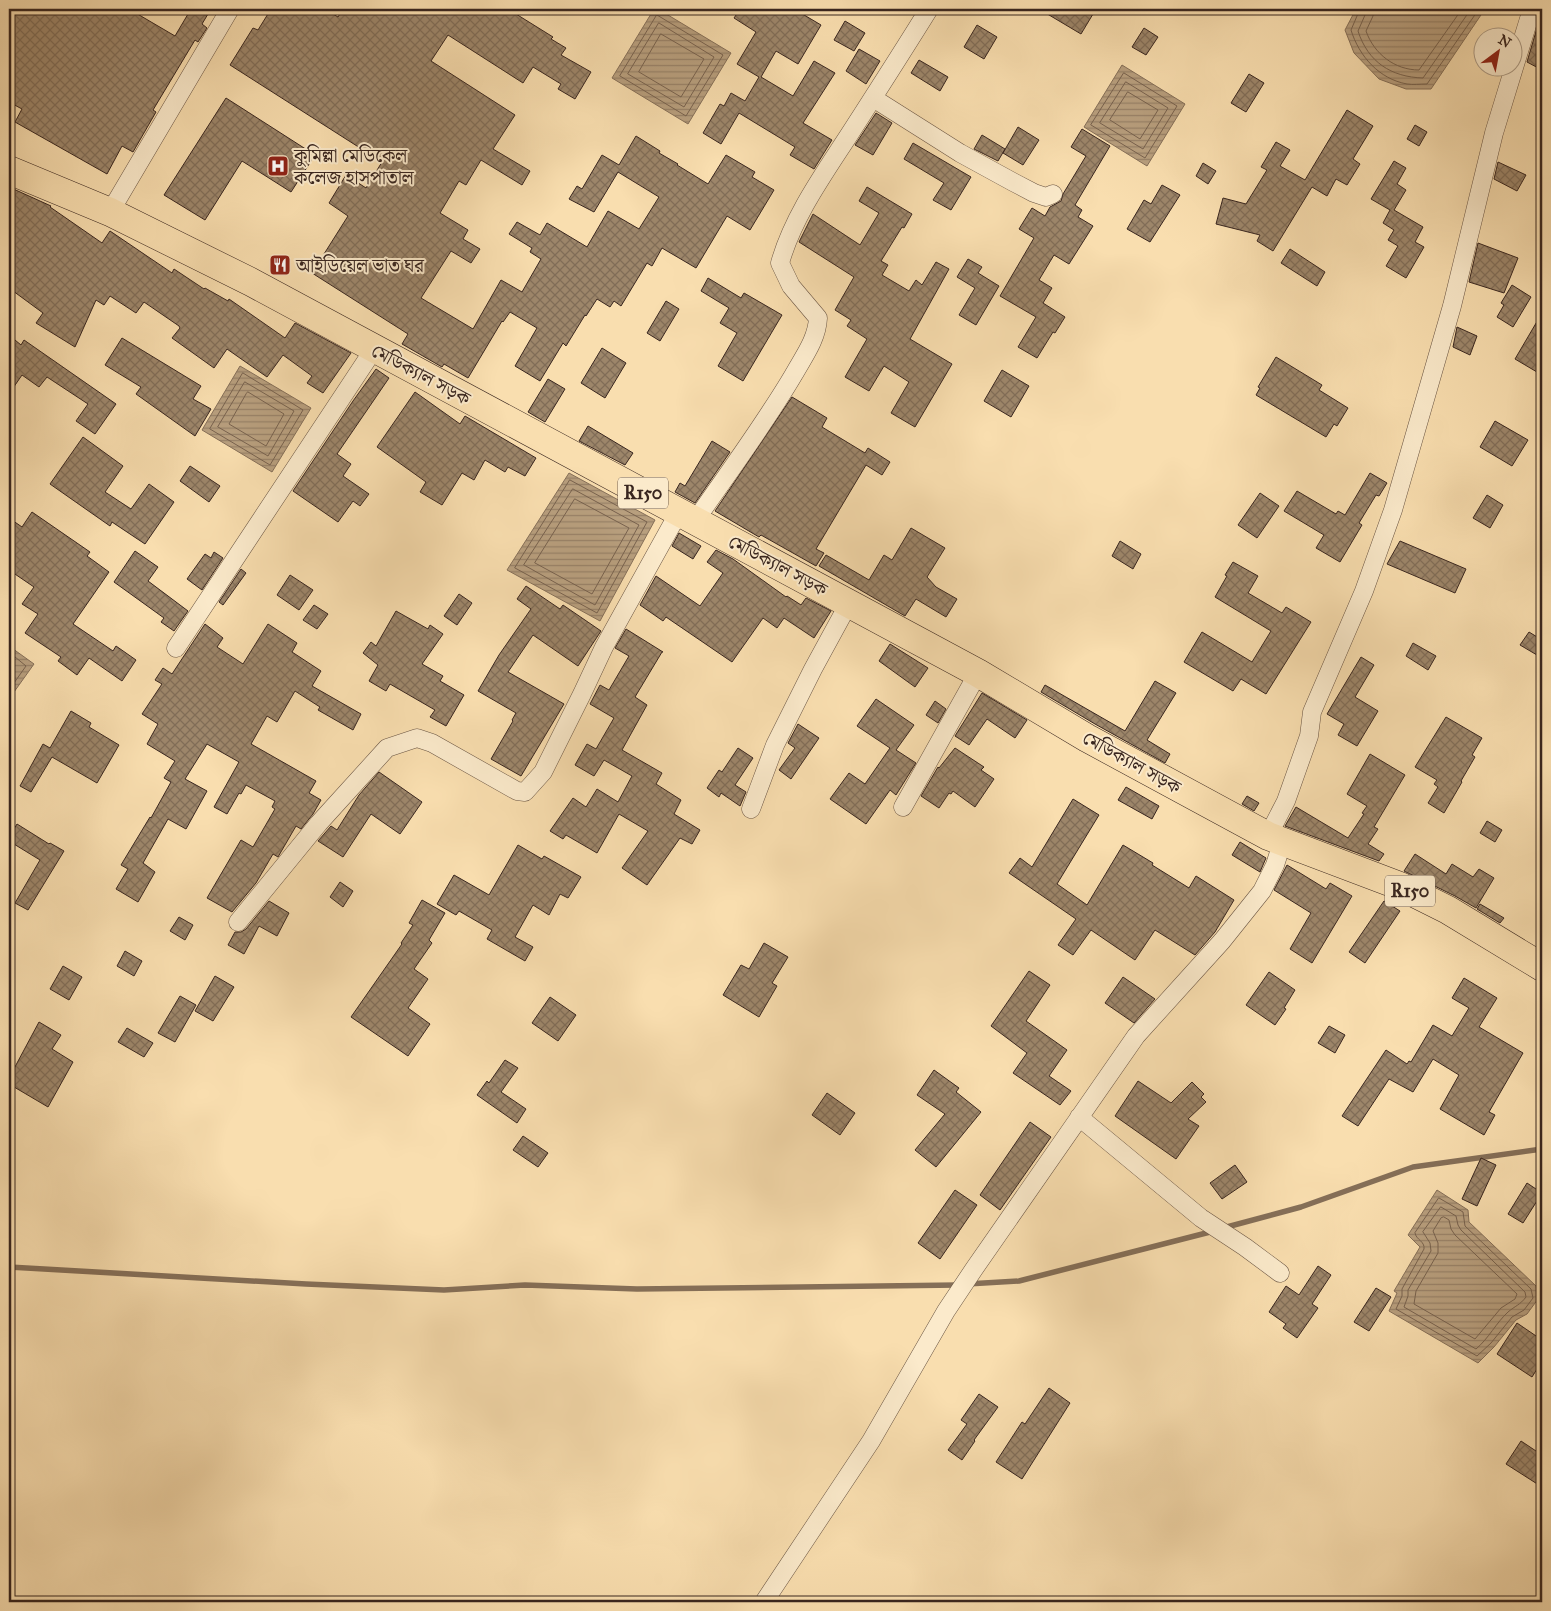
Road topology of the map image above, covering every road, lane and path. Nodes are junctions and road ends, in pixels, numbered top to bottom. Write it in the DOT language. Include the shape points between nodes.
graph roads {
  1 [pos="230,9"];
  2 [pos="930,9"];
  3 [pos="1532,9"];
  4 [pos="873,98"];
  5 [pos="9,170"];
  6 [pos="1053,194"];
  7 [pos="110,212"];
  8 [pos="374,349"];
  9 [pos="687,516"];
  10 [pos="849,603"];
  11 [pos="176,648"];
  12 [pos="978,673"];
  13 [pos="903,807"];
  14 [pos="751,809"];
  15 [pos="1275,839"];
  16 [pos="238,922"];
  17 [pos="1542,967"];
  18 [pos="1080,1117"];
  19 [pos="1280,1273"];
  20 [pos="764,1602"];
  1 -- 7 [label="street"];
  2 -- 4 [label="street"];
  3 -- 15 [label="street" via="1494,133 1452,306 1393,510 1364,592 1312,712 1308,736"];
  4 -- 6 [label="street" via="1012,182 1046,197"];
  4 -- 9 [label="street" via="825,171 792,231 780,263 791,286 818,318 813,342 776,404"];
  5 -- 7 [label="main road, মেডিক্যাল সড়ক / R150"];
  7 -- 8 [label="main road, মেডিক্যাল সড়ক / R150" via="251,282"];
  8 -- 9 [label="main road, মেডিক্যাল সড়ক / R150"];
  8 -- 11 [label="street"];
  9 -- 10 [label="main road, মেডিক্যাল সড়ক / R150"];
  9 -- 16 [label="street" via="604,646 543,772 525,792 517,791 432,743 417,738 387,748 325,816"];
  10 -- 12 [label="main road, মেডিক্যাল সড়ক / R150"];
  10 -- 14 [label="street" via="774,746"];
  12 -- 13 [label="street"];
  12 -- 15 [label="main road, মেডিক্যাল সড়ক / R150" via="1086,738"];
  15 -- 17 [label="main road, মেডিক্যাল সড়ক / R150" via="1400,886 1448,910"];
  15 -- 18 [label="street" via="1275,865 1262,891 1222,941 1136,1036"];
  18 -- 19 [label="street" via="1201,1218"];
  18 -- 20 [label="street" via="946,1311 871,1441"];
}
